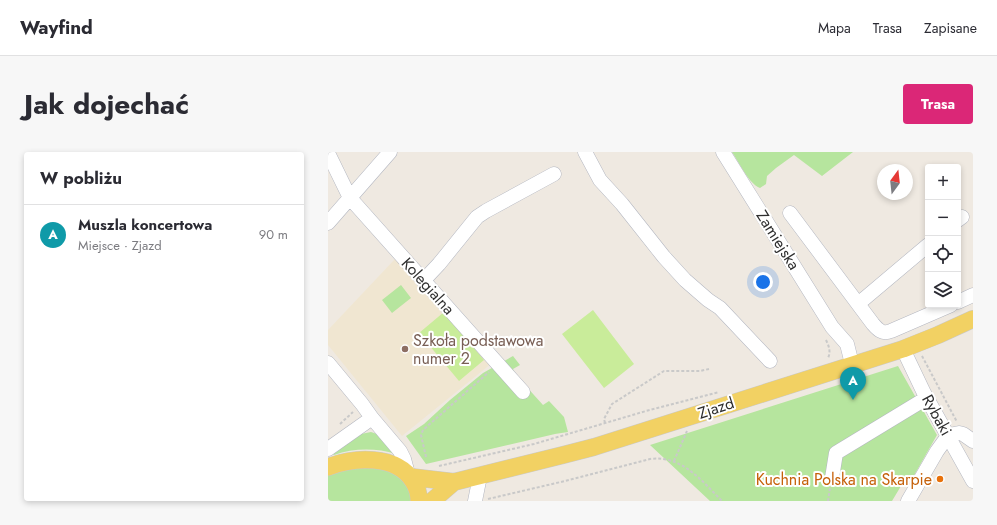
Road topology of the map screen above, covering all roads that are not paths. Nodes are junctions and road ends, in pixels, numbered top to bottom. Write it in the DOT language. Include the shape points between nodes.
graph roads {
  1 [pos="390,152"];
  2 [pos="585,152"];
  3 [pos="723,152"];
  4 [pos="328,153"];
  5 [pos="554,174"];
  6 [pos="350,198"];
  7 [pos="790,212"];
  8 [pos="328,223"];
  9 [pos="925,248"];
  10 [pos="423,281"];
  11 [pos="973,295"];
  12 [pos="961,301"];
  13 [pos="858,304"];
  14 [pos="944,308"];
  15 [pos="973,319"];
  16 [pos="903,349"];
  17 [pos="770,361"];
  18 [pos="328,363"];
  19 [pos="852,364"];
  20 [pos="523,392"];
  21 [pos="920,402"];
  22 [pos="372,418"];
  23 [pos="949,438"];
  24 [pos="968,438"];
  25 [pos="328,449"];
  26 [pos="328,467"];
  27 [pos="409,475"];
  28 [pos="480,476"];
  29 [pos="832,478"];
  30 [pos="973,481"];
  31 [pos="454,482"];
  32 [pos="424,499"];
  33 [pos="475,500"];
  34 [pos="908,501"];
  1 -- 6 [label="street"];
  2 -- 17 [label="street" via="600,180 664,258 685,280 720,308"];
  3 -- 19 [label="street, Zamiejska" via="827,331 844,358"];
  4 -- 6 [label="street, Kolegialna"];
  5 -- 10 [label="street" via="477,218"];
  6 -- 8 [label="street"];
  6 -- 10 [label="street, Kolegialna"];
  7 -- 13 [label="street"];
  9 -- 13 [label="street"];
  10 -- 20 [label="street, Kolegialna"];
  11 -- 12 [label="street"];
  13 -- 14 [label="street" via="882,332"];
  15 -- 16 [label="main road, Zjazd"];
  16 -- 19 [label="main road, Zjazd"];
  16 -- 23 [label="street, Rybaki"];
  18 -- 22 [label="street"];
  19 -- 28 [label="main road, Zjazd" via="594,447"];
  21 -- 29 [label="street" via="836,452"];
  22 -- 25 [label="street"];
  22 -- 27 [label="street" via="400,451"];
  23 -- 24 [label="street" via="954,434"];
  23 -- 30 [label="street, Rybaki"];
  23 -- 34 [label="street" via="937,451"];
  26 -- 27 [label="main road" via="346,462 375,460 397,465"];
  27 -- 31 [label="main road, Zjazd"];
  27 -- 32 [label="main road"];
  28 -- 31 [label="main road, Zjazd"];
  28 -- 33 [label="street"];
  31 -- 32 [label="main road, Zjazd"];
}
